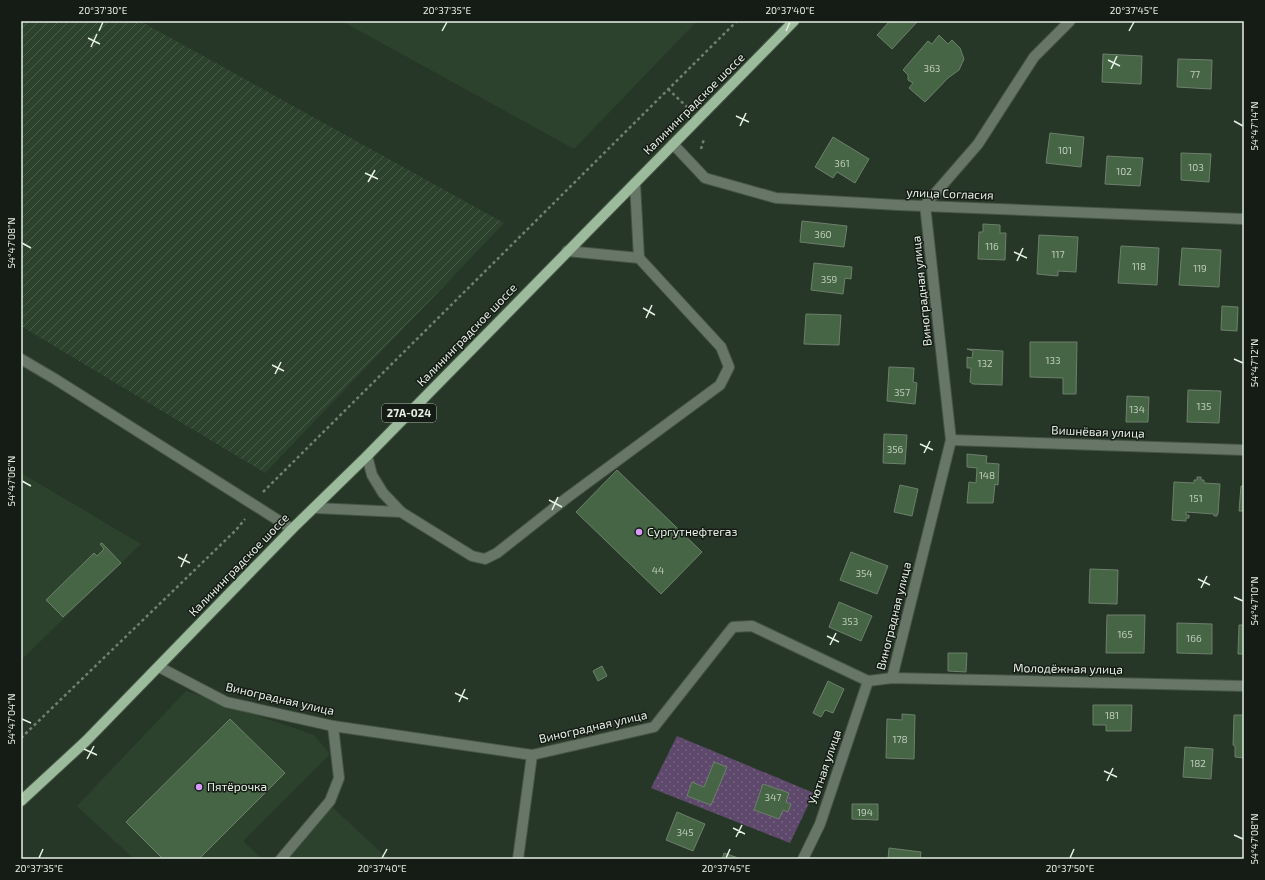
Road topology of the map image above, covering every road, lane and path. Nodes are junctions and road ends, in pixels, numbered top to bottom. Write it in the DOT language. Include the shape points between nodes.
graph roads {
  1 [pos="737,21"];
  2 [pos="794,21"];
  3 [pos="1070,21"];
  4 [pos="673,144"];
  5 [pos="635,183"];
  6 [pos="925,205"];
  7 [pos="1244,219"];
  8 [pos="567,251"];
  9 [pos="639,258"];
  10 [pos="21,359"];
  11 [pos="951,440"];
  12 [pos="1244,450"];
  13 [pos="367,456"];
  14 [pos="254,505"];
  15 [pos="315,508"];
  16 [pos="401,512"];
  17 [pos="292,529"];
  18 [pos="159,667"];
  19 [pos="892,678"];
  20 [pos="868,681"];
  21 [pos="1244,686"];
  22 [pos="333,726"];
  23 [pos="21,738"];
  24 [pos="532,755"];
  25 [pos="21,801"];
  26 [pos="281,859"];
  27 [pos="518,859"];
  28 [pos="803,859"];
  1 -- 14 [label="path" via="261,494"];
  2 -- 4 [label="main road, Калининградское шоссе / 27А-024"];
  3 -- 6 [label="street" via="1034,57 978,144"];
  4 -- 5 [label="main road, Калининградское шоссе / 27А-024"];
  4 -- 6 [label="street, улица Согласия" via="704,178 776,198"];
  5 -- 8 [label="main road, Калининградское шоссе / 27А-024"];
  5 -- 9 [label="street"];
  6 -- 7 [label="street, улица Согласия"];
  6 -- 11 [label="street, Виноградная улица"];
  8 -- 9 [label="street"];
  8 -- 13 [label="main road, Калининградское шоссе / 27А-024"];
  9 -- 16 [label="street" via="721,348 729,368 720,385 568,497 497,553 485,559 472,556"];
  10 -- 14 [label="street"];
  11 -- 12 [label="street, Вишнёвая улица"];
  11 -- 19 [label="street, Виноградная улица"];
  13 -- 15 [label="main road, Калининградское шоссе / 27А-024"];
  13 -- 16 [label="street" via="372,475 383,493"];
  14 -- 17 [label="street"];
  14 -- 23 [label="path" via="236,530"];
  15 -- 16 [label="street"];
  15 -- 17 [label="main road, Калининградское шоссе / 27А-024"];
  17 -- 18 [label="main road, Калининградское шоссе / 27А-024"];
  18 -- 22 [label="street, Виноградная улица" via="226,702"];
  18 -- 25 [label="main road, Калининградское шоссе / 27А-024" via="86,741"];
  19 -- 20 [label="street, Виноградная улица"];
  19 -- 21 [label="street, Молодёжная улица"];
  20 -- 24 [label="street, Виноградная улица" via="752,626 733,626 654,728"];
  20 -- 28 [label="street, Уютная улица" via="820,824"];
  22 -- 24 [label="street, Виноградная улица"];
  22 -- 26 [label="street" via="339,778 330,801"];
  24 -- 27 [label="street"];
}
